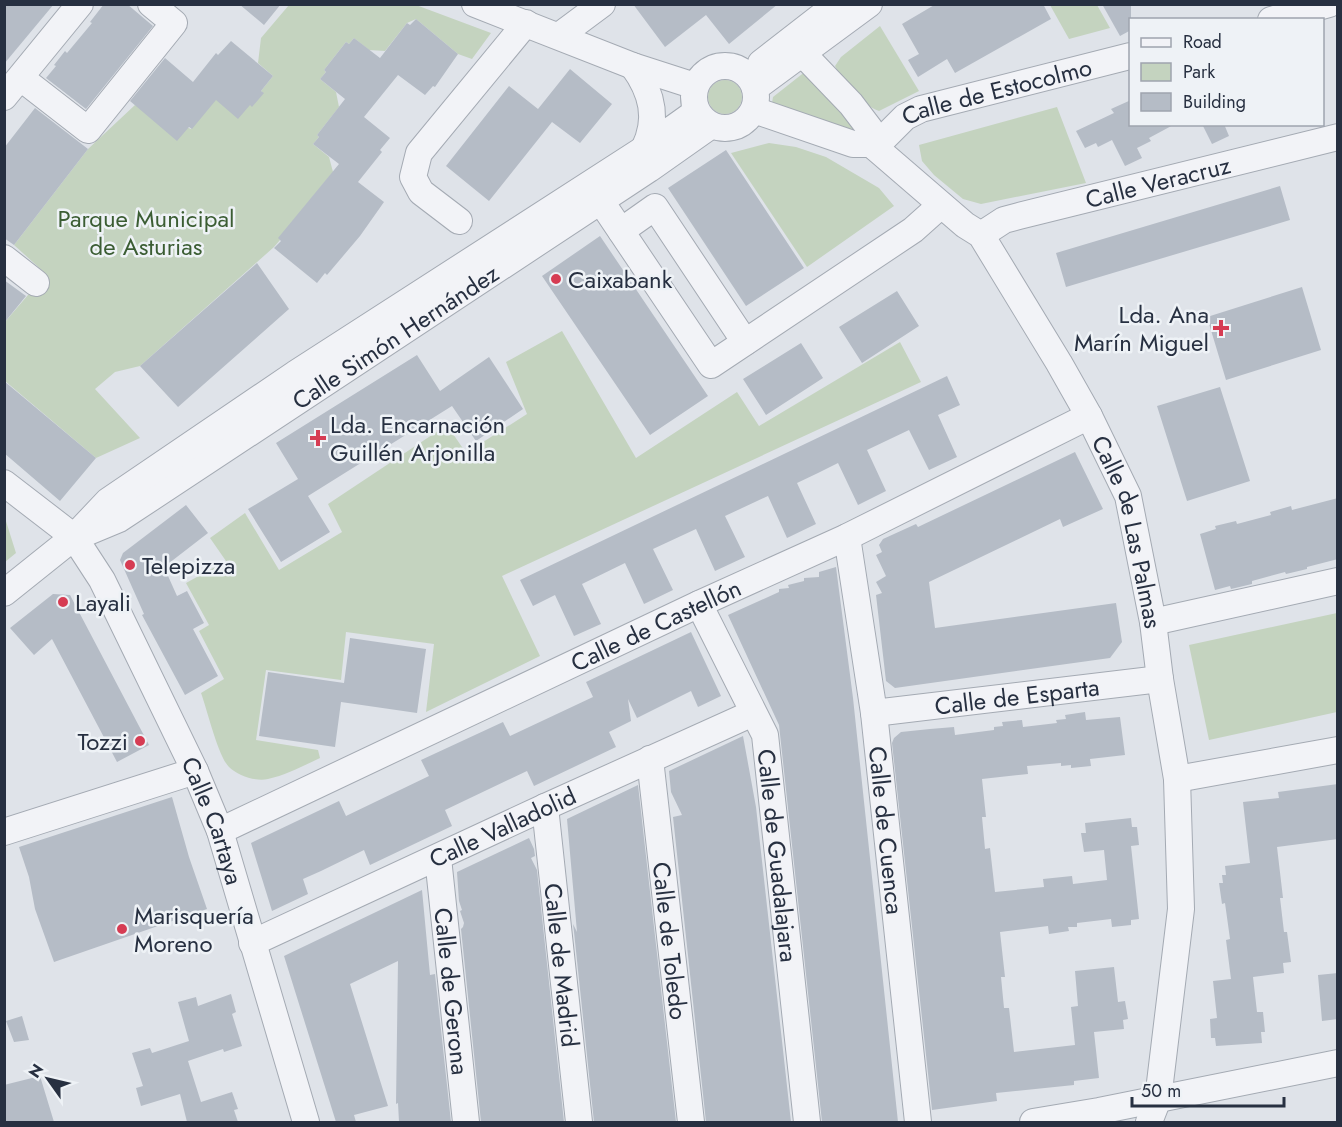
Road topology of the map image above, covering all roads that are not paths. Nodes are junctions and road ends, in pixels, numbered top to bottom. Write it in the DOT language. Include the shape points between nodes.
graph roads {
  1 [pos="80,4"];
  2 [pos="152,4"];
  3 [pos="475,4"];
  4 [pos="602,4"];
  5 [pos="837,4"];
  6 [pos="869,4"];
  7 [pos="1329,4"];
  8 [pos="1278,18"];
  9 [pos="526,23"];
  10 [pos="559,36"];
  11 [pos="803,54"];
  12 [pos="1129,57"];
  13 [pos="633,66"];
  14 [pos="21,78"];
  15 [pos="695,86"];
  16 [pos="752,91"];
  17 [pos="4,97"];
  18 [pos="703,119"];
  19 [pos="1338,137"];
  20 [pos="873,145"];
  21 [pos="644,149"];
  22 [pos="600,200"];
  23 [pos="941,205"];
  24 [pos="459,221"];
  25 [pos="621,231"];
  26 [pos="981,235"];
  27 [pos="4,258"];
  28 [pos="36,283"];
  29 [pos="745,342"];
  30 [pos="1089,416"];
  31 [pos="4,483"];
  32 [pos="74,537"];
  33 [pos="847,537"];
  34 [pos="1338,581"];
  35 [pos="4,593"];
  36 [pos="699,603"];
  37 [pos="1153,622"];
  38 [pos="1160,679"];
  39 [pos="753,713"];
  40 [pos="874,713"];
  41 [pos="1338,750"];
  42 [pos="650,759"];
  43 [pos="195,771"];
  44 [pos="1177,779"];
  45 [pos="545,807"];
  46 [pos="220,831"];
  47 [pos="4,832"];
  48 [pos="438,858"];
  49 [pos="252,943"];
  50 [pos="1338,1063"];
  51 [pos="1158,1099"];
  52 [pos="306,1122"];
  53 [pos="466,1122"];
  54 [pos="579,1122"];
  55 [pos="691,1122"];
  56 [pos="807,1122"];
  57 [pos="918,1122"];
  58 [pos="1033,1122"];
  59 [pos="1149,1122"];
  1 -- 14 [label="street"];
  2 -- 14 [label="street" via="174,23 88,130"];
  3 -- 9 [label="street"];
  4 -- 10 [label="street"];
  5 -- 16 [label="street"];
  6 -- 11 [label="street"];
  7 -- 8 [label="street"];
  9 -- 10 [label="street"];
  9 -- 24 [label="street" via="419,153 413,177 421,192"];
  10 -- 13 [label="street"];
  11 -- 16 [label="street"];
  11 -- 20 [label="street, Calle de Estocolmo" via="851,104 870,129"];
  12 -- 20 [label="street, Calle de Estocolmo" via="921,109 905,117"];
  13 -- 15 [label="street"];
  13 -- 21 [label="street" via="648,90 653,110"];
  14 -- 17 [label="street"];
  15 -- 16 [label="street" via="702,75 726,66 737,68"];
  15 -- 18 [label="street" via="693,101"];
  16 -- 18 [label="street" via="746,121 731,129 721,129"];
  16 -- 20 [label="street" via="853,144"];
  18 -- 21 [label="street, Calle Simón Hernández"];
  18 -- 22 [label="street, Calle Simón Hernández"];
  19 -- 26 [label="street, Calle Veracruz" via="1004,220"];
  20 -- 23 [label="street, Calle de Las Palmas"];
  21 -- 32 [label="street, Calle Simón Hernández" via="295,374 108,501"];
  22 -- 25 [label="street"];
  22 -- 32 [label="street, Calle Simón Hernández" via="119,519"];
  23 -- 26 [label="street, Calle de Las Palmas"];
  23 -- 29 [label="street" via="913,230"];
  25 -- 29 [label="street" via="711,365"];
  25 -- 29 [label="street" via="655,207"];
  26 -- 30 [label="street, Calle de Las Palmas"];
  27 -- 28 [label="street"];
  30 -- 33 [label="street, Calle de Castellón"];
  30 -- 37 [label="street, Calle de Las Palmas" via="1128,496"];
  31 -- 32 [label="street, Calle Cartaya"];
  32 -- 35 [label="street, Calle Simón Hernández"];
  32 -- 43 [label="street, Calle Cartaya" via="102,580"];
  33 -- 36 [label="street, Calle de Castellón"];
  33 -- 40 [label="street, Calle de Cuenca"];
  34 -- 37 [label="street"];
  36 -- 39 [label="street, Calle de Guadalajara"];
  36 -- 46 [label="street, Calle de Castellón"];
  37 -- 38 [label="street, Calle de Las Palmas"];
  38 -- 40 [label="street, Calle de Esparta"];
  38 -- 44 [label="street, Calle de Las Palmas"];
  39 -- 42 [label="street, Calle Valladolid"];
  39 -- 56 [label="street, Calle de Guadalajara" via="765,735"];
  40 -- 57 [label="street, Calle de Cuenca"];
  41 -- 44 [label="street"];
  42 -- 45 [label="street, Calle Valladolid"];
  42 -- 55 [label="street, Calle de Toledo"];
  43 -- 46 [label="street, Calle Cartaya"];
  43 -- 47 [label="street"];
  44 -- 51 [label="street, Calle de Las Palmas" via="1181,909"];
  45 -- 48 [label="street, Calle Valladolid"];
  45 -- 54 [label="street, Calle de Madrid"];
  46 -- 49 [label="street, Calle Cartaya"];
  48 -- 49 [label="street, Calle Valladolid"];
  48 -- 53 [label="street, Calle de Gerona"];
  49 -- 52 [label="street, Calle Cartaya"];
  50 -- 51 [label="street"];
  51 -- 58 [label="street"];
  51 -- 59 [label="street, Calle de Las Palmas"];
}
